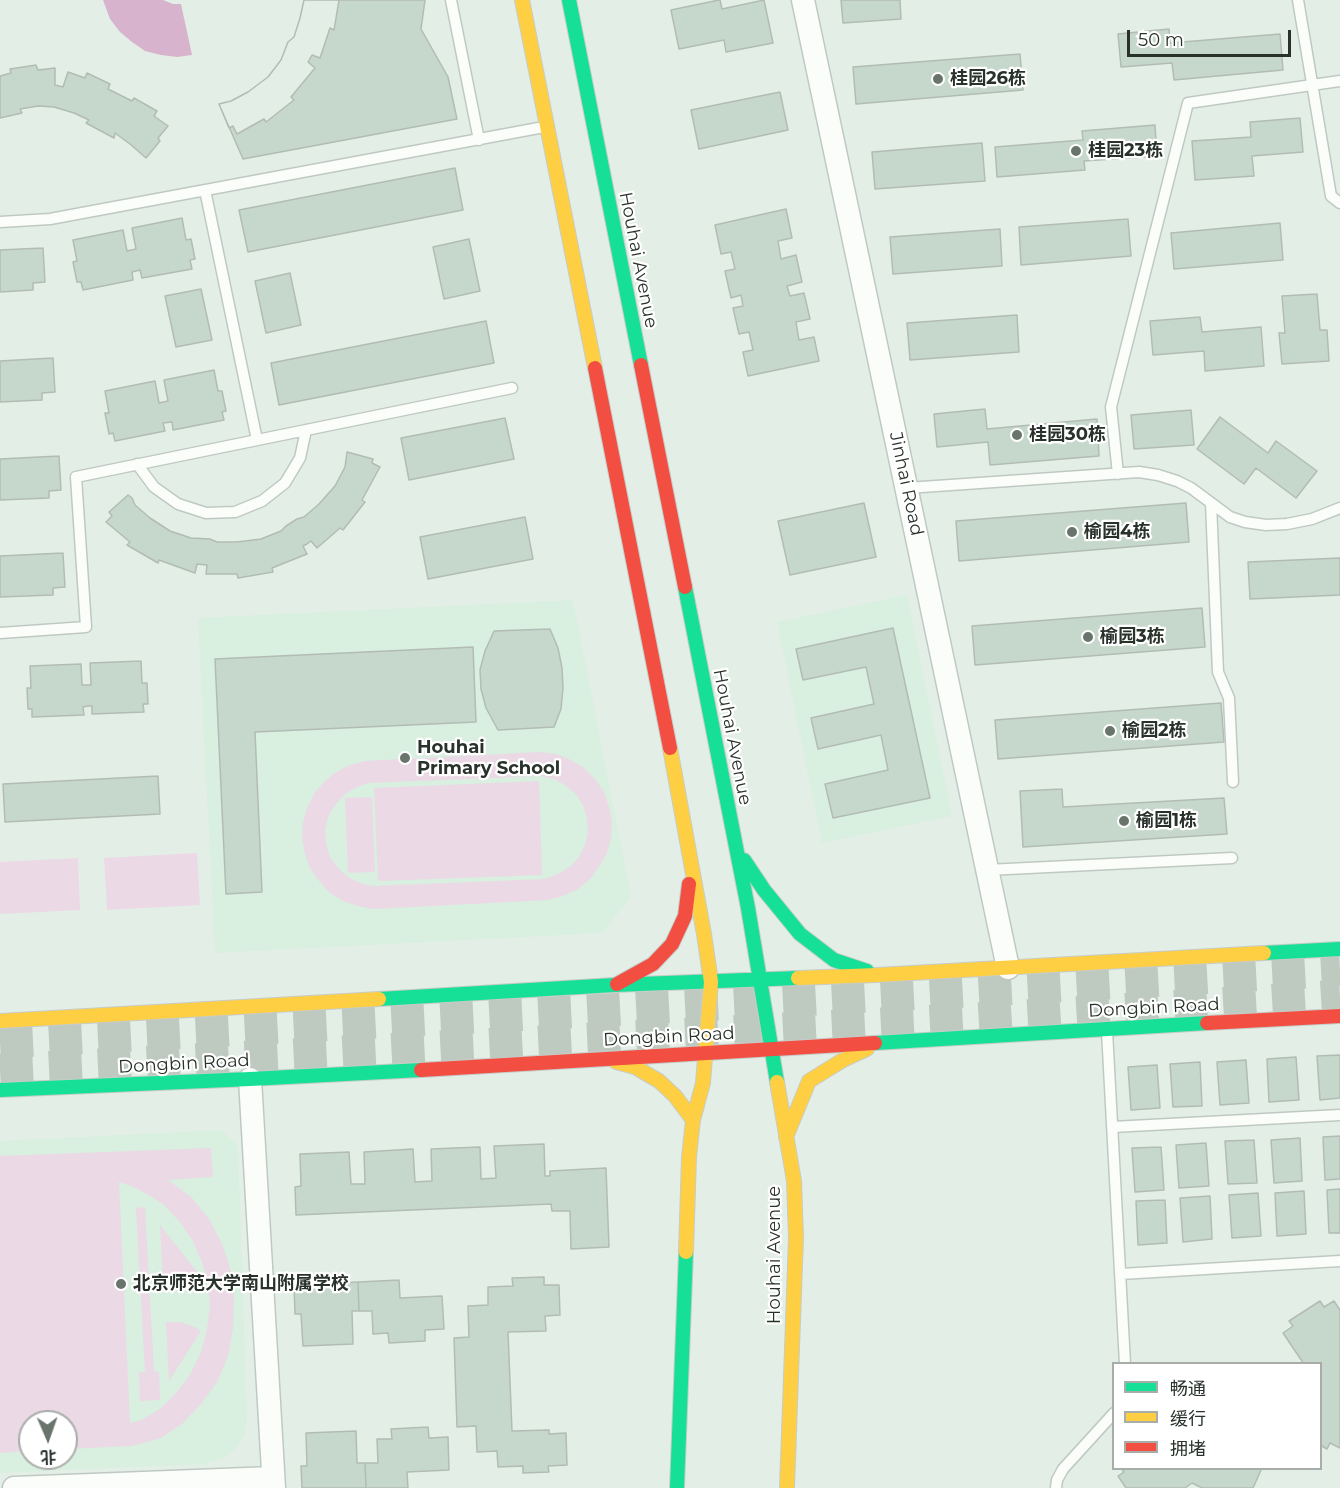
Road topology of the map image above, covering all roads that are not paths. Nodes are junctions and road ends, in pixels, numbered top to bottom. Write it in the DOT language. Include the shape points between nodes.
graph roads {
  1 [pos="451,0"];
  2 [pos="522,0"];
  3 [pos="569,0"];
  4 [pos="803,0"];
  5 [pos="1298,0"];
  6 [pos="1340,81"];
  7 [pos="1312,85"];
  8 [pos="547,127"];
  9 [pos="478,140"];
  10 [pos="205,190"];
  11 [pos="1340,203"];
  12 [pos="0,222"];
  13 [pos="512,388"];
  14 [pos="306,430"];
  15 [pos="257,440"];
  16 [pos="137,464"];
  17 [pos="1118,474"];
  18 [pos="907,488"];
  19 [pos="1211,503"];
  20 [pos="1340,508"];
  21 [pos="0,633"];
  22 [pos="1233,782"];
  23 [pos="736,849"];
  24 [pos="1232,858"];
  25 [pos="692,868"];
  26 [pos="987,870"];
  27 [pos="1340,949"];
  28 [pos="1008,968"];
  29 [pos="877,975"];
  30 [pos="760,980"];
  31 [pos="711,982"];
  32 [pos="614,985"];
  33 [pos="1340,1016"];
  34 [pos="0,1021"];
  35 [pos="1107,1029"];
  36 [pos="880,1042"];
  37 [pos="772,1049"];
  38 [pos="705,1054"];
  39 [pos="603,1059"];
  40 [pos="250,1079"];
  41 [pos="0,1090"];
  42 [pos="1340,1115"];
  43 [pos="693,1120"];
  44 [pos="1112,1127"];
  45 [pos="786,1137"];
  46 [pos="1340,1261"];
  47 [pos="1121,1274"];
  48 [pos="1125,1362"];
  49 [pos="1112,1414"];
  50 [pos="273,1483"];
  51 [pos="14,1488"];
  52 [pos="677,1488"];
  53 [pos="787,1488"];
  54 [pos="1056,1488"];
  1 -- 9 [label="lane"];
  2 -- 8 [label="main road"];
  3 -- 23 [label="main road, Houhai Avenue"];
  4 -- 18 [label="street, Jinhai Road"];
  5 -- 7 [label="lane"];
  6 -- 7 [label="lane"];
  7 -- 11 [label="lane" via="1331,196"];
  7 -- 17 [label="lane" via="1188,103 1111,407"];
  8 -- 9 [label="lane"];
  8 -- 25 [label="main road"];
  9 -- 10 [label="lane"];
  10 -- 12 [label="lane" via="50,219"];
  10 -- 15 [label="lane"];
  13 -- 14 [label="lane"];
  14 -- 15 [label="lane"];
  14 -- 16 [label="lane" via="300,458 285,483 262,501 235,512 206,513 178,504 154,487"];
  15 -- 16 [label="lane"];
  16 -- 21 [label="lane" via="76,477 86,627"];
  17 -- 18 [label="lane"];
  17 -- 19 [label="lane" via="1158,475 1191,488"];
  18 -- 26 [label="street, Jinhai Road"];
  19 -- 20 [label="lane" via="1230,517 1266,525 1312,519"];
  19 -- 22 [label="lane" via="1218,672 1229,698"];
  23 -- 29 [label="main road" via="800,934 834,960"];
  23 -- 30 [label="main road, Houhai Avenue"];
  24 -- 26 [label="lane"];
  25 -- 31 [label="main road"];
  25 -- 32 [label="main road" via="685,916 672,944 653,964"];
  26 -- 28 [label="street, Jinhai Road"];
  27 -- 28 [label="main road"];
  28 -- 29 [label="main road"];
  29 -- 30 [label="main road"];
  30 -- 31 [label="main road"];
  30 -- 37 [label="main road, Houhai Avenue"];
  31 -- 32 [label="main road"];
  31 -- 38 [label="main road"];
  32 -- 34 [label="main road"];
  33 -- 35 [label="main road, Dongbin Road"];
  35 -- 36 [label="main road, Dongbin Road"];
  35 -- 44 [label="lane"];
  36 -- 37 [label="main road, Dongbin Road"];
  36 -- 45 [label="main road" via="809,1081"];
  37 -- 38 [label="main road, Dongbin Road"];
  37 -- 45 [label="main road, Houhai Avenue"];
  38 -- 39 [label="main road, Dongbin Road"];
  38 -- 43 [label="main road" via="703,1083"];
  39 -- 40 [label="main road, Dongbin Road"];
  39 -- 43 [label="main road" via="635,1067 659,1081"];
  40 -- 41 [label="main road, Dongbin Road"];
  40 -- 50 [label="street"];
  42 -- 44 [label="lane"];
  43 -- 52 [label="main road"];
  44 -- 47 [label="lane"];
  45 -- 53 [label="main road, Houhai Avenue" via="794,1181 796,1237"];
  46 -- 47 [label="lane"];
  47 -- 48 [label="lane"];
  49 -- 54 [label="lane" via="1063,1469"];
  50 -- 51 [label="street"];
}
